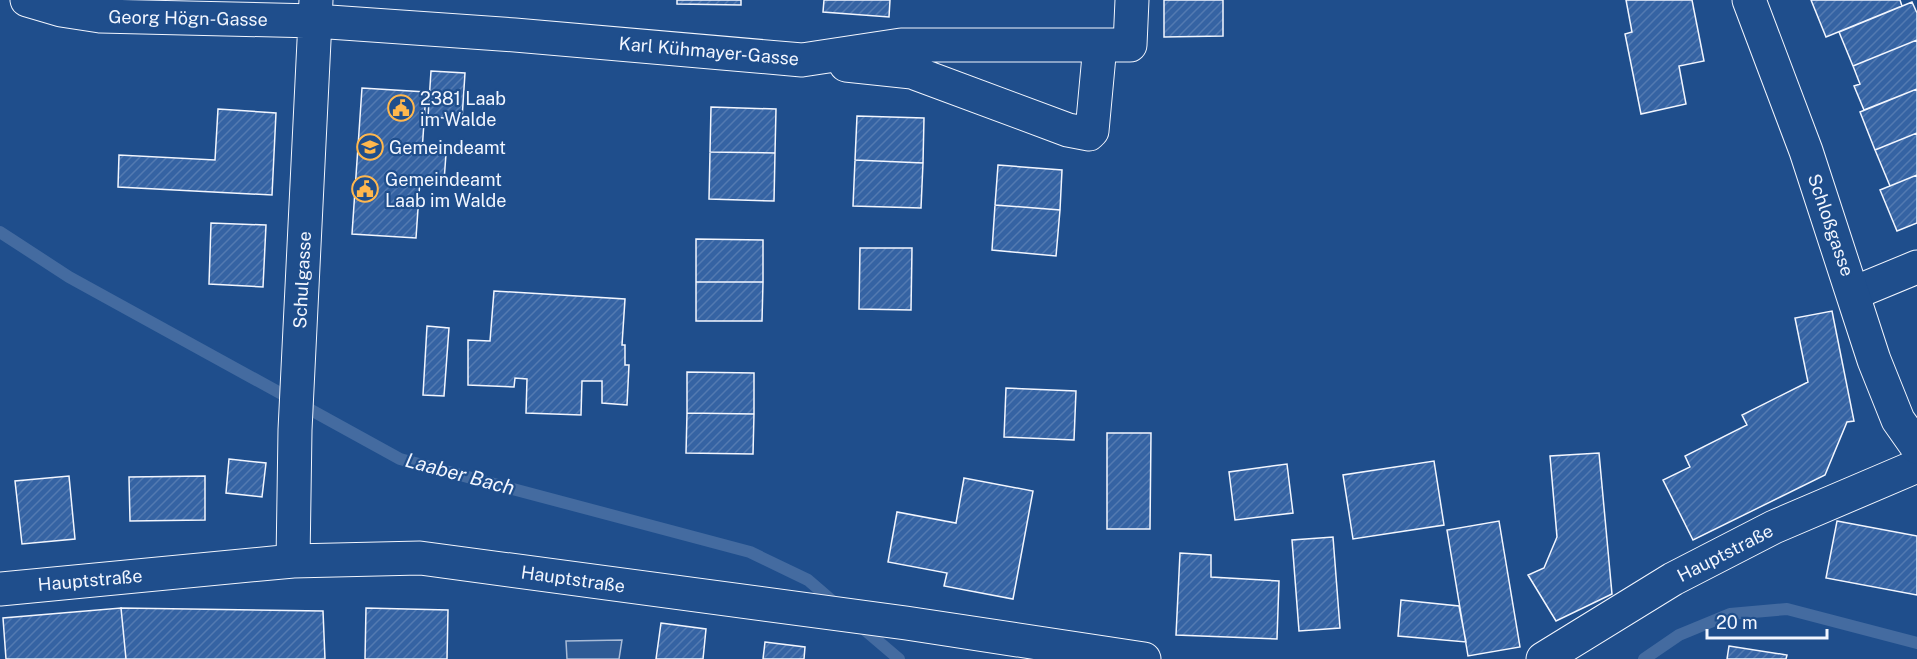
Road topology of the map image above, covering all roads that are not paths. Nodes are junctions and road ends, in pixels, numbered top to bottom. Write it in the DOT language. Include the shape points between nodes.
graph roads {
  1 [pos="27,0"];
  2 [pos="1132,0"];
  3 [pos="1749,0"];
  4 [pos="315,11"];
  5 [pos="1100,45"];
  6 [pos="802,60"];
  7 [pos="1917,267"];
  8 [pos="1854,293"];
  9 [pos="1917,447"];
  10 [pos="1917,466"];
  11 [pos="293,561"];
  12 [pos="0,589"];
  13 [pos="1144,659"];
  14 [pos="1543,659"];
  1 -- 4 [label="street, Georg Högn-Gasse" via="100,16"];
  2 -- 5 [label="street, Karl Kühmayer-Gasse" via="1130,45"];
  3 -- 8 [label="street, Schloßgasse"];
  4 -- 6 [label="street, Karl Kühmayer-Gasse" via="515,35"];
  4 -- 11 [label="street, Schulgasse" via="295,430"];
  5 -- 6 [label="street, Karl Kühmayer-Gasse" via="901,45"];
  5 -- 6 [label="street" via="1089,134 1068,130 912,72"];
  7 -- 8 [label="street"];
  8 -- 9 [label="street, Schloßgasse" via="1887,394 1898,420"];
  10 -- 14 [label="street, Hauptstraße" via="1774,527 1673,579"];
  11 -- 12 [label="street, Hauptstraße"];
  11 -- 13 [label="street, Hauptstraße" via="420,558 906,622"];
}
